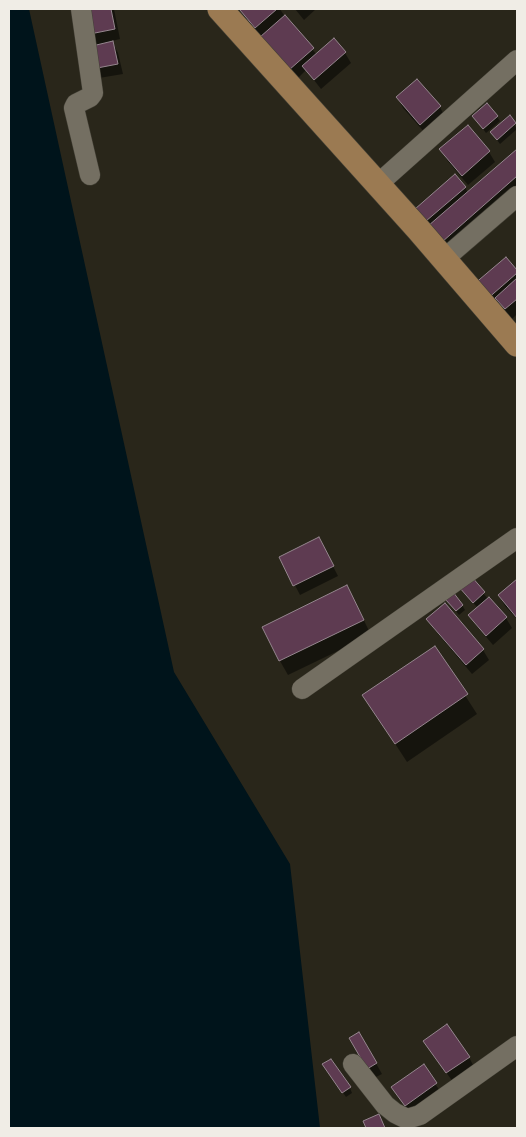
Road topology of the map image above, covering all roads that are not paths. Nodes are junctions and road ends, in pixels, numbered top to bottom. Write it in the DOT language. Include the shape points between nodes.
graph roads {
  1 [pos="81,9"];
  2 [pos="223,10"];
  3 [pos="517,60"];
  4 [pos="90,175"];
  5 [pos="378,184"];
  6 [pos="517,196"];
  7 [pos="444,259"];
  8 [pos="517,344"];
  9 [pos="517,538"];
  10 [pos="302,689"];
  11 [pos="517,1046"];
  12 [pos="354,1064"];
  1 -- 4 [label="street" via="93,92 74,108"];
  2 -- 5 [label="main road"];
  3 -- 5 [label="street"];
  5 -- 7 [label="main road"];
  6 -- 7 [label="street"];
  7 -- 8 [label="main road"];
  9 -- 10 [label="street"];
  11 -- 12 [label="street" via="420,1115 407,1119 385,1105"];
}
